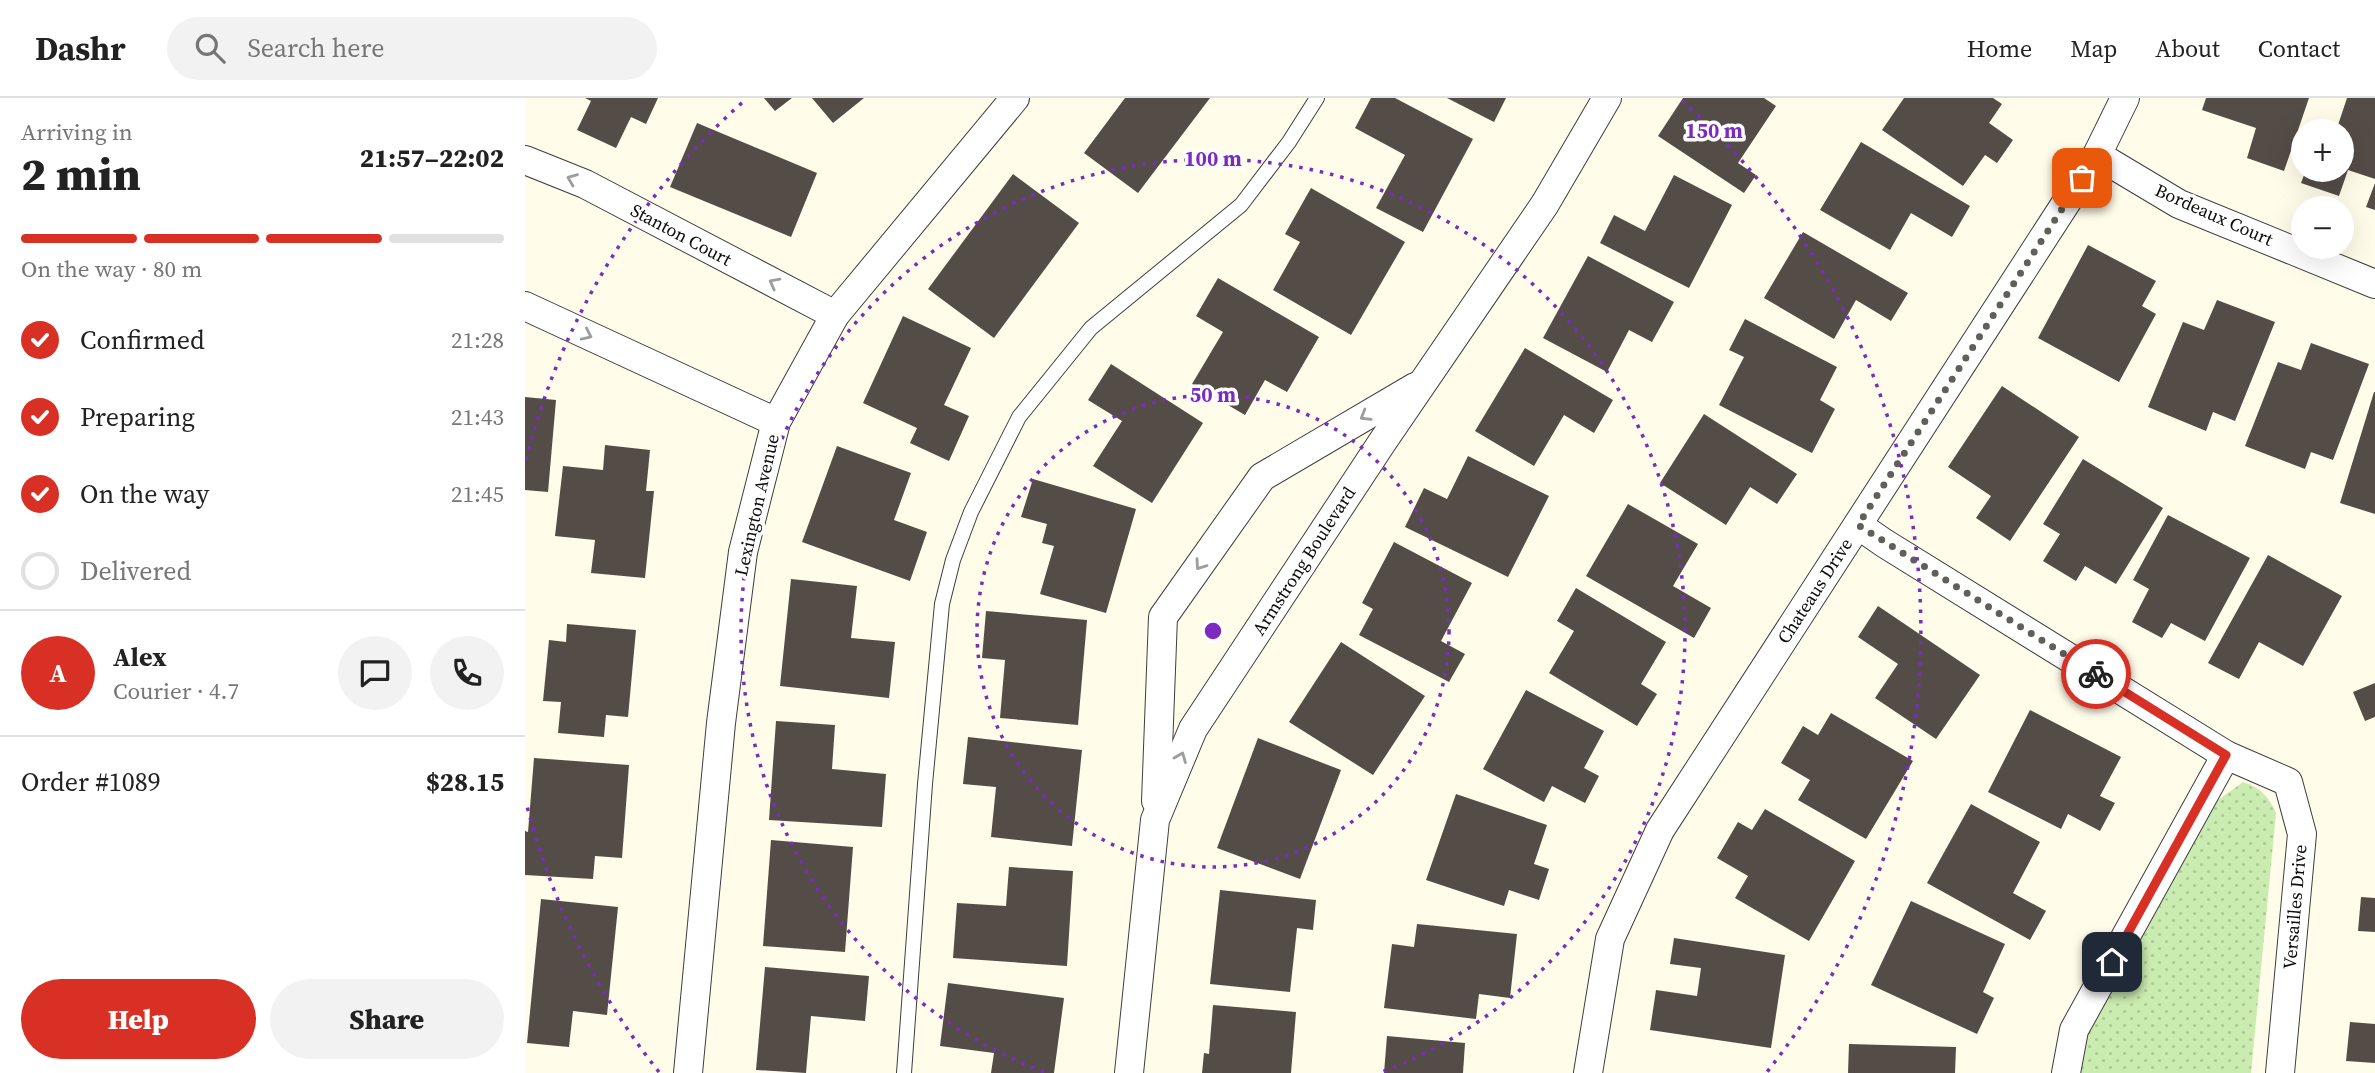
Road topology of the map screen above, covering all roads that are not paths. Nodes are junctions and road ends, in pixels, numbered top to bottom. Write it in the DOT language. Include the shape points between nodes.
graph roads {
  1 [pos="1015,98"];
  2 [pos="1317,98"];
  3 [pos="1607,98"];
  4 [pos="2125,98"];
  5 [pos="2097,155"];
  6 [pos="525,160"];
  7 [pos="2375,284"];
  8 [pos="525,306"];
  9 [pos="835,315"];
  10 [pos="1424,382"];
  11 [pos="776,422"];
  12 [pos="1858,525"];
  13 [pos="2226,755"];
  14 [pos="1155,820"];
  15 [pos="688,1073"];
  16 [pos="904,1073"];
  17 [pos="1129,1073"];
  18 [pos="1588,1073"];
  19 [pos="2066,1073"];
  20 [pos="2280,1073"];
  1 -- 9 [label="street, Lexington Avenue"];
  2 -- 16 [label="lane" via="1241,205 1091,328 1019,417 971,512 942,604"];
  3 -- 10 [label="street, Armstrong Boulevard" via="1545,204"];
  4 -- 5 [label="street, Chateaus Drive"];
  5 -- 7 [label="street, Bordeaux Court" via="2179,204"];
  5 -- 12 [label="street, Chateaus Drive"];
  9 -- 6 [label="street, Stanton Court, one-way" via="585,184"];
  8 -- 11 [label="street, one-way"];
  9 -- 11 [label="street, Lexington Avenue"];
  14 -- 10 [label="street, Armstrong Boulevard, one-way" via="1193,729"];
  10 -- 14 [label="street, one-way" via="1262,477 1163,617"];
  11 -- 15 [label="street, Lexington Avenue" via="743,552 721,723"];
  12 -- 13 [label="street, Versailles Drive"];
  12 -- 18 [label="street, Chateaus Drive" via="1660,830 1610,939"];
  13 -- 19 [label="street" via="2074,1030"];
  13 -- 20 [label="street, Versailles Drive" via="2288,782 2302,834"];
  14 -- 17 [label="street, Armstrong Boulevard"];
}
